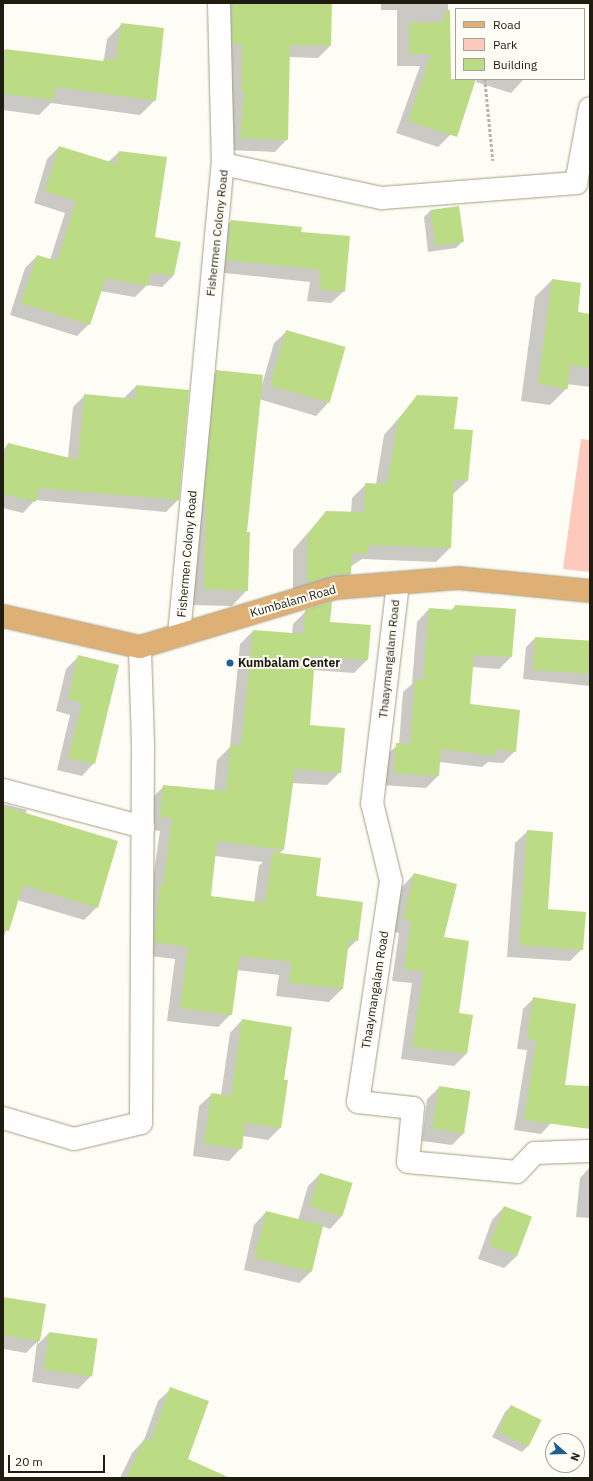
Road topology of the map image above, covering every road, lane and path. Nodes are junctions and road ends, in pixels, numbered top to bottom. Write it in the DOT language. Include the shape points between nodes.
graph roads {
  1 [pos="219,3"];
  2 [pos="485,80"];
  3 [pos="590,108"];
  4 [pos="223,164"];
  5 [pos="495,190"];
  6 [pos="398,583"];
  7 [pos="590,591"];
  8 [pos="3,616"];
  9 [pos="179,635"];
  10 [pos="140,647"];
  11 [pos="3,790"];
  12 [pos="143,827"];
  13 [pos="3,1118"];
  14 [pos="589,1151"];
  1 -- 4 [label="street"];
  2 -- 5 [label="path"];
  3 -- 5 [label="street, Fishermen Colony Road" via="576,183"];
  4 -- 5 [label="street, Fishermen Colony Road" via="382,198"];
  4 -- 9 [label="street, Fishermen Colony Road"];
  6 -- 7 [label="main road, Kumbalam Road" via="458,578"];
  6 -- 9 [label="main road, Kumbalam Road" via="335,588"];
  6 -- 14 [label="street, Thaaymangalam Road" via="372,803 391,881 358,1102 414,1108 408,1162 517,1172 535,1153"];
  8 -- 10 [label="main road, Kumbalam Road"];
  9 -- 10 [label="main road, Kumbalam Road"];
  10 -- 12 [label="street"];
  11 -- 12 [label="street"];
  12 -- 13 [label="street" via="141,1123 74,1139"];
}
